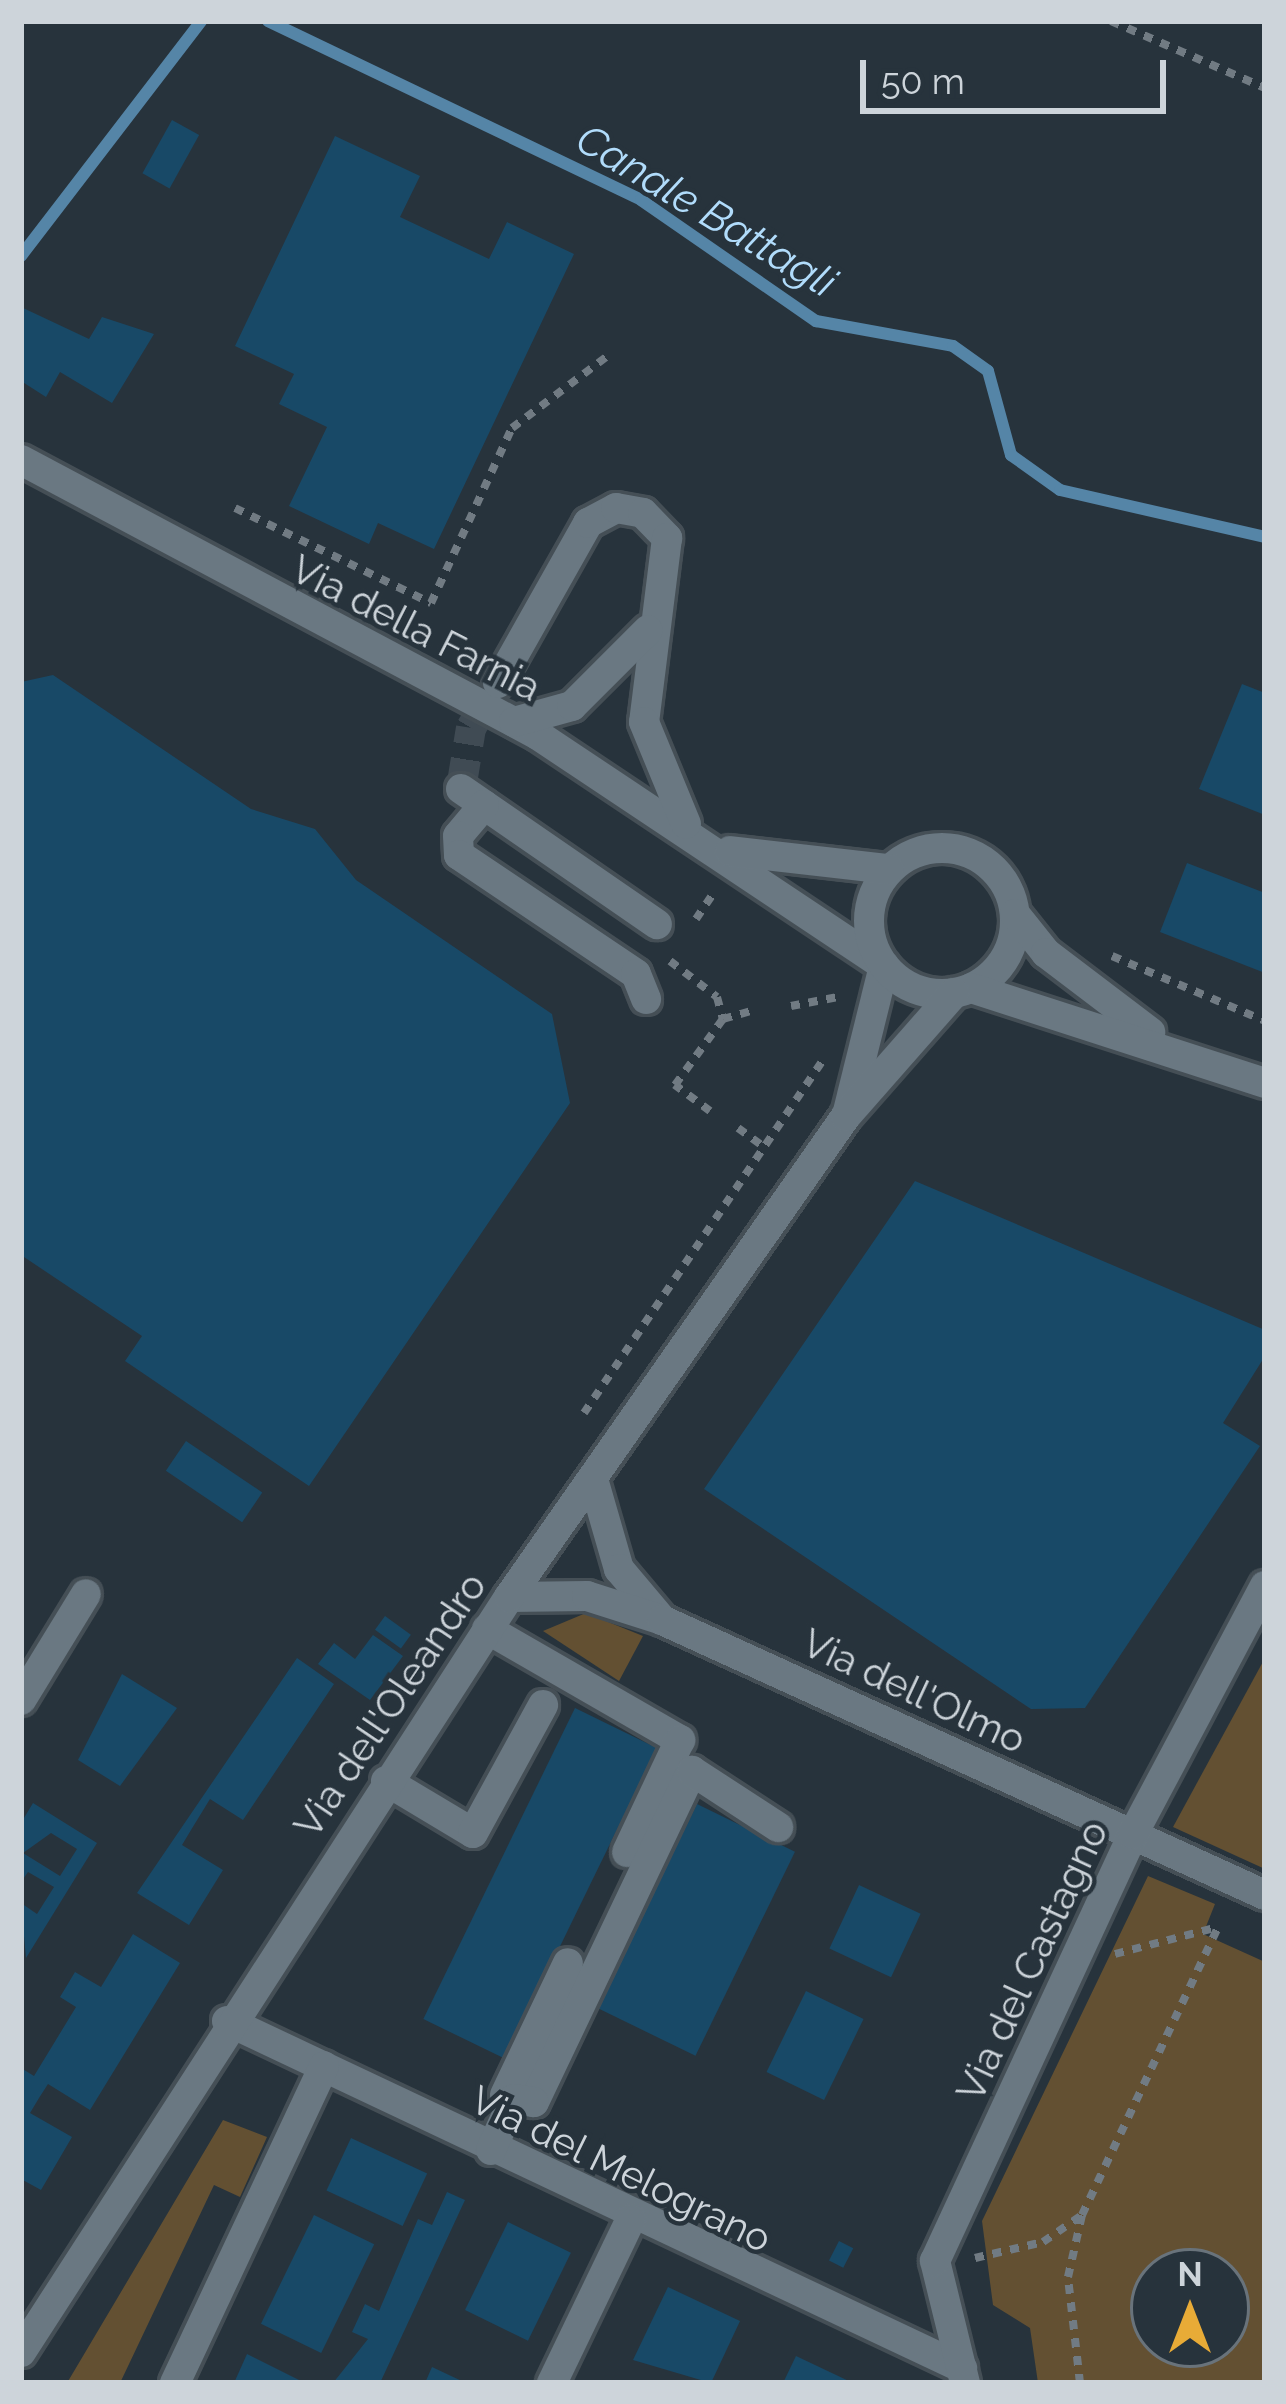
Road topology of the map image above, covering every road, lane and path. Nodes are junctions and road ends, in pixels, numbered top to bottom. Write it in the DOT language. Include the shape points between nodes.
graph roads {
  1 [pos="1111,21"];
  2 [pos="1265,88"];
  3 [pos="609,355"];
  4 [pos="21,460"];
  5 [pos="21,479"];
  6 [pos="68,493"];
  7 [pos="236,508"];
  8 [pos="648,630"];
  9 [pos="498,683"];
  10 [pos="514,722"];
  11 [pos="686,824"];
  12 [pos="718,849"];
  13 [pos="889,869"];
  14 [pos="714,892"];
  15 [pos="1015,914"];
  16 [pos="696,919"];
  17 [pos="657,924"];
  18 [pos="1094,949"];
  19 [pos="669,960"];
  20 [pos="884,966"];
  21 [pos="962,991"];
  22 [pos="852,994"];
  23 [pos="646,999"];
  24 [pos="791,1006"];
  25 [pos="751,1011"];
  26 [pos="724,1019"];
  27 [pos="1265,1021"];
  28 [pos="1168,1046"];
  29 [pos="828,1052"];
  30 [pos="1265,1083"];
  31 [pos="710,1111"];
  32 [pos="846,1116"];
  33 [pos="738,1129"];
  34 [pos="764,1146"];
  35 [pos="584,1413"];
  36 [pos="593,1479"];
  37 [pos="1265,1586"];
  38 [pos="86,1594"];
  39 [pos="509,1597"];
  40 [pos="662,1620"];
  41 [pos="488,1629"];
  42 [pos="21,1700"];
  43 [pos="543,1705"];
  44 [pos="386,1781"];
  45 [pos="778,1827"];
  46 [pos="1132,1834"];
  47 [pos="627,1852"];
  48 [pos="1265,1895"];
  49 [pos="568,1963"];
  50 [pos="1067,1982"];
  51 [pos="226,2021"];
  52 [pos="324,2066"];
  53 [pos="520,2098"];
  54 [pos="491,2150"];
  55 [pos="1082,2215"];
  56 [pos="631,2219"];
  57 [pos="935,2260"];
  58 [pos="21,2352"];
  59 [pos="963,2376"];
  60 [pos="175,2383"];
  61 [pos="553,2383"];
  62 [pos="1080,2383"];
  1 -- 2 [label="path"];
  3 -- 7 [label="path" via="512,428 431,603"];
  4 -- 6 [label="street, Via della Farnia"];
  5 -- 6 [label="street, Via della Farnia"];
  6 -- 10 [label="street, Via della Farnia"];
  8 -- 9 [label="street" via="667,538 643,513 616,508 588,524"];
  8 -- 10 [label="street" via="572,706"];
  8 -- 11 [label="street" via="644,722"];
  10 -- 11 [label="street, Via della Farnia"];
  11 -- 12 [label="street, Via della Farnia"];
  12 -- 13 [label="street, Via della Farnia"];
  12 -- 20 [label="street, Via della Farnia"];
  13 -- 15 [label="street, Via della Farnia" via="926,849 968,852 1000,876"];
  13 -- 20 [label="street" via="869,906"];
  14 -- 16 [label="path"];
  15 -- 21 [label="street" via="1005,958"];
  15 -- 28 [label="street, Via della Farnia" via="1046,953"];
  17 -- 23 [label="street" via="472,797 459,855 636,974"];
  18 -- 27 [label="path"];
  19 -- 26 [label="path" via="717,997"];
  20 -- 21 [label="street, Via della Farnia" via="915,989"];
  20 -- 32 [label="street, Via dell'Oleandro"];
  21 -- 28 [label="street, Via della Farnia"];
  21 -- 32 [label="street, Via dell'Oleandro"];
  22 -- 24 [label="path"];
  25 -- 26 [label="path"];
  26 -- 31 [label="path" via="675,1085"];
  28 -- 30 [label="street, Via della Farnia"];
  29 -- 34 [label="path"];
  32 -- 36 [label="street, Via dell'Oleandro"];
  33 -- 34 [label="path"];
  34 -- 35 [label="path"];
  36 -- 39 [label="street, Via dell'Oleandro"];
  36 -- 40 [label="street" via="619,1569"];
  37 -- 46 [label="street, Via del Castagno"];
  38 -- 42 [label="street"];
  39 -- 40 [label="street" via="587,1596"];
  39 -- 41 [label="street, Via dell'Oleandro"];
  40 -- 46 [label="street, Via dell'Olmo"];
  41 -- 44 [label="street, Via dell'Oleandro"];
  41 -- 47 [label="street" via="680,1740"];
  43 -- 44 [label="street" via="473,1833"];
  44 -- 51 [label="street, Via dell'Oleandro"];
  45 -- 53 [label="street" via="692,1771"];
  46 -- 48 [label="street, Via dell'Olmo"];
  46 -- 50 [label="street, Via del Castagno"];
  49 -- 53 [label="street"];
  50 -- 55 [label="path" via="1140,1945 1218,1927"];
  50 -- 57 [label="street, Via del Castagno"];
  51 -- 52 [label="street, Via del Melograno"];
  51 -- 58 [label="street, Via dell'Oleandro"];
  52 -- 54 [label="street, Via del Melograno"];
  52 -- 60 [label="street"];
  53 -- 54 [label="street"];
  54 -- 56 [label="street, Via del Melograno"];
  55 -- 57 [label="path" via="1024,2248"];
  55 -- 62 [label="path" via="1068,2277"];
  56 -- 59 [label="street, Via del Melograno"];
  56 -- 61 [label="street"];
  57 -- 59 [label="street"];
}
